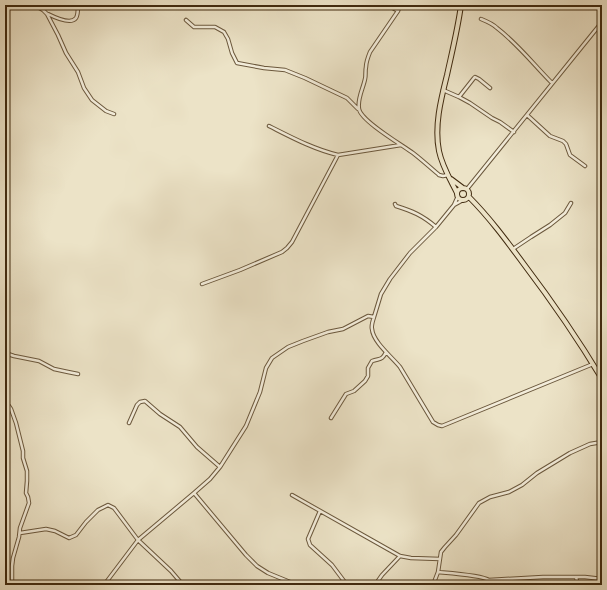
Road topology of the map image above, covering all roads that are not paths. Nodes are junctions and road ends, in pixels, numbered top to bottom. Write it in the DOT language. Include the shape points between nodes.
graph roads {
  1 [pos="34,5"];
  2 [pos="78,5"];
  3 [pos="388,5"];
  4 [pos="400,5"];
  5 [pos="461,5"];
  6 [pos="398,11"];
  7 [pos="48,14"];
  8 [pos="481,19"];
  9 [pos="186,20"];
  10 [pos="602,22"];
  11 [pos="552,83"];
  12 [pos="490,88"];
  13 [pos="443,90"];
  14 [pos="459,97"];
  15 [pos="358,109"];
  16 [pos="114,114"];
  17 [pos="527,116"];
  18 [pos="269,126"];
  19 [pos="514,132"];
  20 [pos="401,145"];
  21 [pos="338,155"];
  22 [pos="585,166"];
  23 [pos="449,176"];
  24 [pos="465,188"];
  25 [pos="458,194"];
  26 [pos="469,197"];
  27 [pos="463,200"];
  28 [pos="571,203"];
  29 [pos="395,204"];
  30 [pos="454,205"];
  31 [pos="436,227"];
  32 [pos="513,249"];
  33 [pos="202,284"];
  34 [pos="374,317"];
  35 [pos="386,352"];
  36 [pos="5,353"];
  37 [pos="593,364"];
  38 [pos="78,374"];
  39 [pos="602,379"];
  40 [pos="5,404"];
  41 [pos="330,418"];
  42 [pos="129,423"];
  43 [pos="602,442"];
  44 [pos="220,467"];
  45 [pos="194,493"];
  46 [pos="292,495"];
  47 [pos="320,511"];
  48 [pos="20,533"];
  49 [pos="138,540"];
  50 [pos="400,556"];
  51 [pos="440,559"];
  52 [pos="438,572"];
  53 [pos="576,577"];
  54 [pos="602,579"];
  55 [pos="12,585"];
  56 [pos="104,585"];
  57 [pos="183,585"];
  58 [pos="293,585"];
  59 [pos="347,585"];
  60 [pos="375,585"];
  61 [pos="433,585"];
  62 [pos="578,585"];
  1 -- 7 [label="street"];
  2 -- 7 [label="street" via="75,20 72,21"];
  3 -- 6 [label="street"];
  4 -- 6 [label="street"];
  5 -- 13 [label="main road"];
  6 -- 15 [label="street" via="370,52"];
  7 -- 16 [label="street" via="84,88 92,100"];
  8 -- 11 [label="street" via="496,26"];
  9 -- 15 [label="street" via="194,27 215,27 224,32 237,64 285,70 347,98"];
  10 -- 11 [label="street"];
  11 -- 17 [label="street"];
  12 -- 14 [label="street" via="475,77"];
  13 -- 14 [label="street"];
  13 -- 23 [label="main road" via="438,141 441,158"];
  14 -- 19 [label="street"];
  15 -- 20 [label="street" via="367,121"];
  17 -- 19 [label="street"];
  17 -- 22 [label="street" via="550,136 563,141 570,155"];
  18 -- 21 [label="street" via="305,144"];
  19 -- 24 [label="street"];
  20 -- 21 [label="street"];
  20 -- 23 [label="street" via="439,175"];
  21 -- 33 [label="street" via="287,248"];
  23 -- 24 [label="main road"];
  23 -- 25 [label="main road"];
  24 -- 25 [label="main road" via="460,189"];
  24 -- 26 [label="main road" via="470,193"];
  25 -- 27 [label="main road"];
  25 -- 30 [label="street"];
  26 -- 27 [label="main road"];
  26 -- 32 [label="main road"];
  27 -- 30 [label="street"];
  28 -- 32 [label="street" via="565,213 550,225"];
  29 -- 31 [label="street" via="427,219"];
  30 -- 31 [label="street"];
  31 -- 34 [label="street" via="410,253 390,279 381,294"];
  32 -- 37 [label="main road"];
  34 -- 35 [label="street" via="374,338"];
  34 -- 44 [label="street" via="368,316 343,329 288,347 272,358 266,368 260,392 246,426"];
  35 -- 37 [label="street" via="400,367 433,422 438,426"];
  35 -- 41 [label="street" via="381,359 372,361 365,381 354,391 346,394"];
  36 -- 38 [label="street"];
  37 -- 39 [label="main road"];
  40 -- 48 [label="street" via="11,409 16,423 27,471 26,493 30,503"];
  42 -- 44 [label="street" via="140,402 145,402 180,427"];
  43 -- 51 [label="street" via="590,444 570,453 522,485 479,503 445,546"];
  44 -- 45 [label="street"];
  45 -- 49 [label="street"];
  45 -- 58 [label="street" via="257,566"];
  46 -- 47 [label="street"];
  47 -- 50 [label="street"];
  47 -- 59 [label="street" via="308,539 310,545 332,565"];
  48 -- 49 [label="street" via="46,529 69,538 98,510 108,505 114,508"];
  48 -- 55 [label="street" via="12,566"];
  49 -- 56 [label="street"];
  49 -- 57 [label="street"];
  50 -- 51 [label="street"];
  50 -- 60 [label="street"];
  51 -- 52 [label="street"];
  52 -- 53 [label="street" via="489,580"];
  52 -- 61 [label="street"];
  53 -- 54 [label="street"];
  53 -- 62 [label="street"];
}
